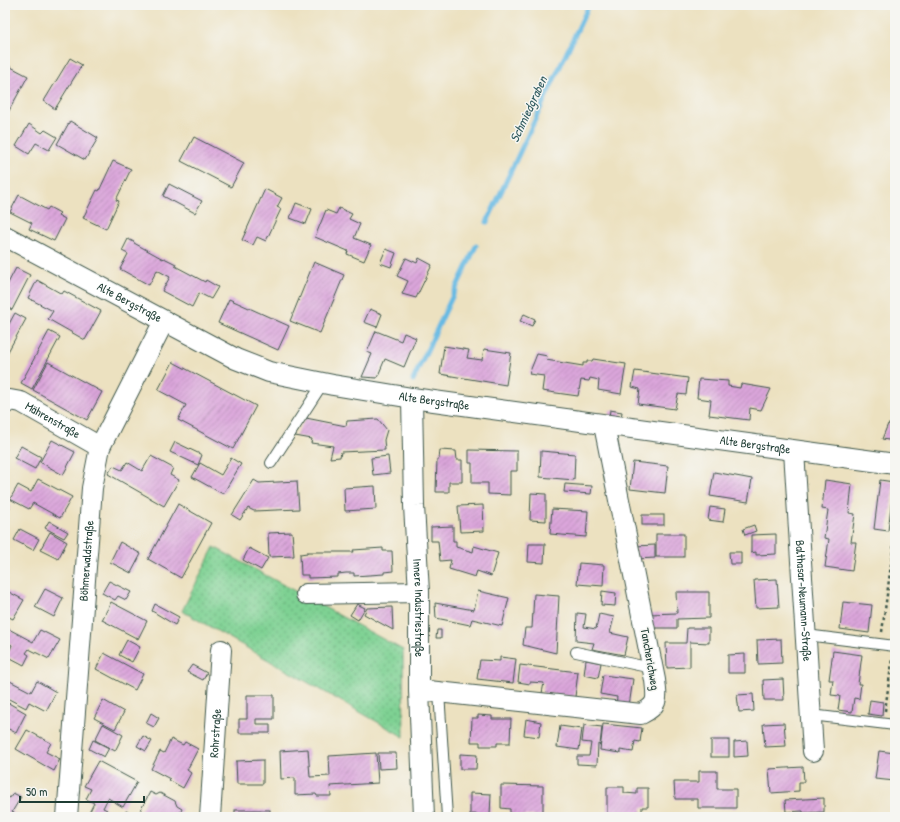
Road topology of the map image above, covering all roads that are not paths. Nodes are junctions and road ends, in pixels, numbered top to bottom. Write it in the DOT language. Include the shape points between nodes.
graph roads {
  1 [pos="5,236"];
  2 [pos="164,321"];
  3 [pos="323,383"];
  4 [pos="412,398"];
  5 [pos="5,404"];
  6 [pos="604,425"];
  7 [pos="100,446"];
  8 [pos="794,451"];
  9 [pos="271,463"];
  10 [pos="895,464"];
  11 [pos="419,592"];
  12 [pos="306,594"];
  13 [pos="806,635"];
  14 [pos="894,646"];
  15 [pos="221,650"];
  16 [pos="576,652"];
  17 [pos="652,668"];
  18 [pos="420,690"];
  19 [pos="439,692"];
  20 [pos="811,715"];
  21 [pos="895,725"];
  22 [pos="813,751"];
  23 [pos="67,817"];
  24 [pos="210,817"];
  25 [pos="424,817"];
  26 [pos="447,817"];
  1 -- 2 [label="street, Alte Bergstraße"];
  2 -- 3 [label="street, Alte Bergstraße" via="236,359 270,372"];
  2 -- 7 [label="street, Böhmerwaldstraße"];
  3 -- 4 [label="street, Alte Bergstraße"];
  3 -- 9 [label="lane"];
  4 -- 6 [label="street, Alte Bergstraße"];
  4 -- 11 [label="street, Innere Industriestraße"];
  5 -- 7 [label="street, Mährenstraße" via="10,400 21,402"];
  6 -- 8 [label="street, Alte Bergstraße"];
  6 -- 17 [label="street, Tancherichweg"];
  7 -- 23 [label="street, Böhmerwaldstraße" via="92,488"];
  8 -- 10 [label="street, Alte Bergstraße"];
  8 -- 13 [label="street, Balthasar-Neumann-Straße"];
  11 -- 12 [label="street"];
  11 -- 18 [label="street, Innere Industriestraße"];
  13 -- 14 [label="lane"];
  13 -- 20 [label="street, Balthasar-Neumann-Straße"];
  15 -- 24 [label="street, Rohrstraße"];
  16 -- 17 [label="lane"];
  17 -- 19 [label="street, Tancherichweg" via="657,699 651,709 641,714"];
  18 -- 19 [label="street, Tancherichweg"];
  18 -- 25 [label="street, Innere Industriestraße"];
  19 -- 26 [label="lane"];
  20 -- 21 [label="lane"];
  20 -- 22 [label="street, Balthasar-Neumann-Straße"];
}
